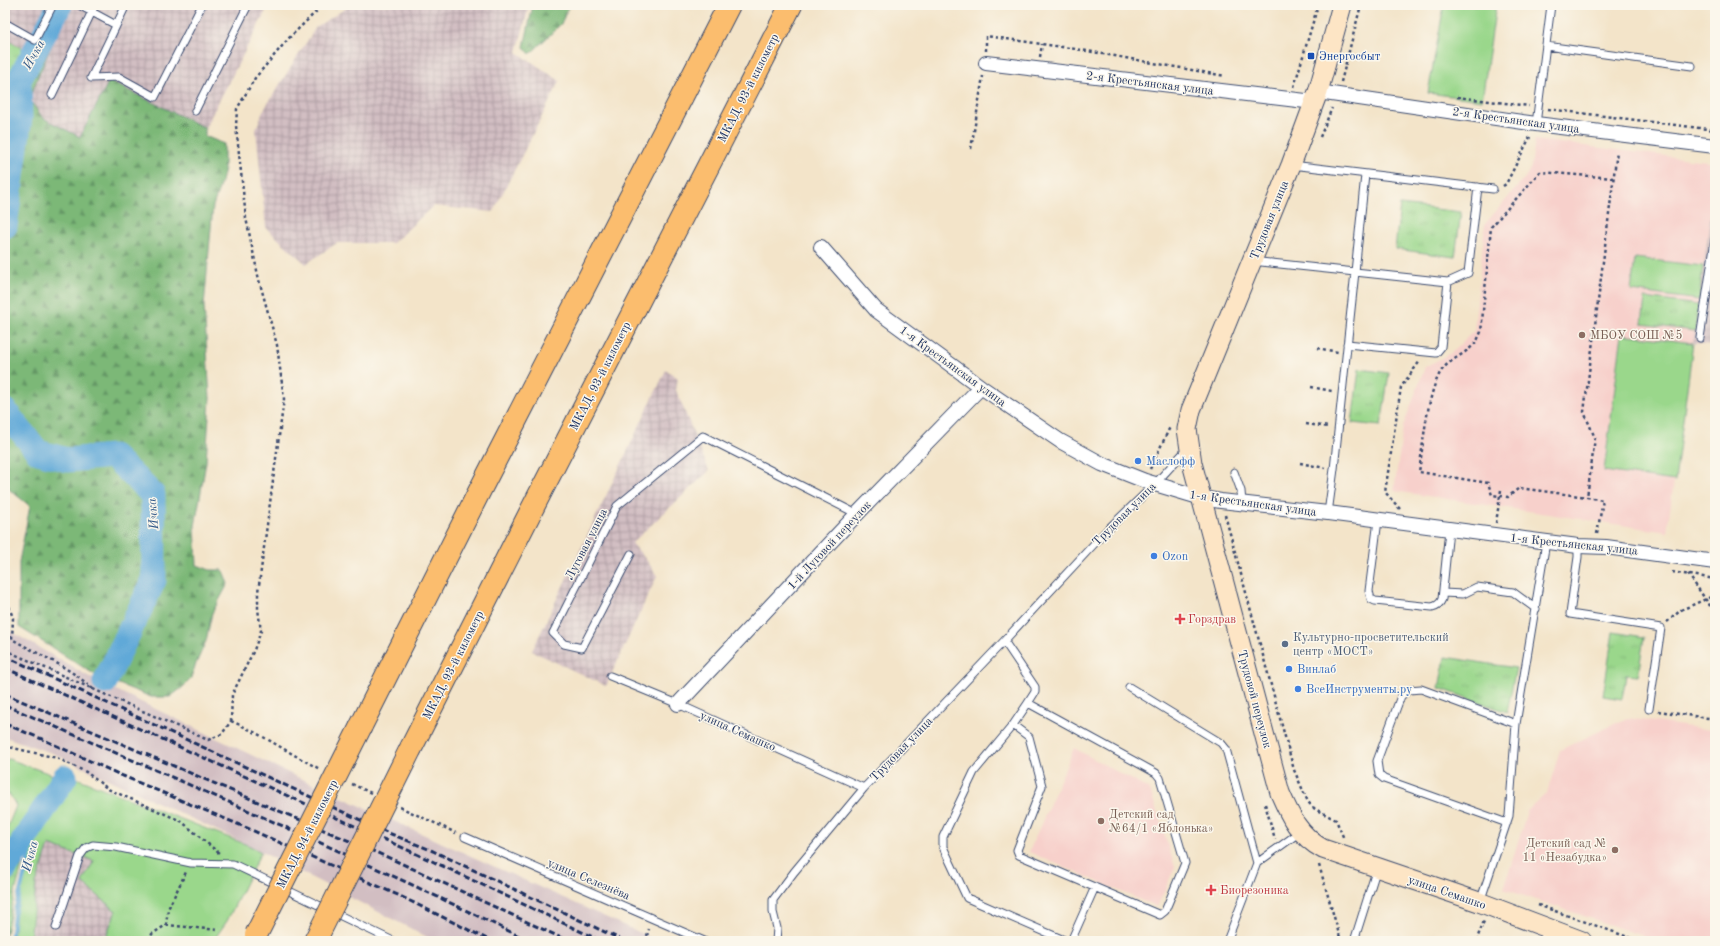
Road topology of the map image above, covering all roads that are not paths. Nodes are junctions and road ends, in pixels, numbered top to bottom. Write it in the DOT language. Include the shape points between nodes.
graph roads {
  1 [pos="53,5"];
  2 [pos="78,5"];
  3 [pos="126,5"];
  4 [pos="202,5"];
  5 [pos="248,5"];
  6 [pos="729,5"];
  7 [pos="791,5"];
  8 [pos="1342,5"];
  9 [pos="1550,5"];
  10 [pos="93,8"];
  11 [pos="5,23"];
  12 [pos="116,25"];
  13 [pos="1546,46"];
  14 [pos="986,63"];
  15 [pos="1692,66"];
  16 [pos="52,95"];
  17 [pos="1316,97"];
  18 [pos="195,111"];
  19 [pos="1536,124"];
  20 [pos="1715,146"];
  21 [pos="1291,165"];
  22 [pos="1365,175"];
  23 [pos="1478,188"];
  24 [pos="1493,189"];
  25 [pos="1715,240"];
  26 [pos="821,247"];
  27 [pos="1252,261"];
  28 [pos="1355,272"];
  29 [pos="1448,282"];
  30 [pos="1700,338"];
  31 [pos="1347,344"];
  32 [pos="981,387"];
  33 [pos="1189,447"];
  34 [pos="1234,472"];
  35 [pos="1154,485"];
  36 [pos="1202,498"];
  37 [pos="1242,503"];
  38 [pos="1328,513"];
  39 [pos="857,514"];
  40 [pos="1378,520"];
  41 [pos="1450,530"];
  42 [pos="1546,542"];
  43 [pos="1578,546"];
  44 [pos="631,554"];
  45 [pos="1715,562"];
  46 [pos="1443,593"];
  47 [pos="1536,609"];
  48 [pos="1004,641"];
  49 [pos="610,676"];
  50 [pos="1129,688"];
  51 [pos="1028,703"];
  52 [pos="678,704"];
  53 [pos="1649,709"];
  54 [pos="1516,724"];
  55 [pos="1013,725"];
  56 [pos="864,788"];
  57 [pos="1507,823"];
  58 [pos="464,837"];
  59 [pos="1306,838"];
  60 [pos="1257,864"];
  61 [pos="1377,868"];
  62 [pos="1095,887"];
  63 [pos="1480,902"];
  64 [pos="56,927"];
  65 [pos="1545,935"];
  66 [pos="253,939"];
  67 [pos="314,941"];
  68 [pos="393,941"];
  69 [pos="704,941"];
  70 [pos="776,941"];
  71 [pos="1066,941"];
  72 [pos="1071,941"];
  73 [pos="1227,941"];
  74 [pos="1364,941"];
  75 [pos="1582,941"];
  1 -- 11 [label="lane" via="35,40"];
  2 -- 10 [label="lane"];
  3 -- 12 [label="lane"];
  4 -- 12 [label="lane" via="156,97 119,77 90,78"];
  5 -- 18 [label="lane"];
  6 -- 66 [label="highway, МКАД, 94-й километр, bridge" via="480,488"];
  7 -- 67 [label="highway, МКАД, 93-й километр, bridge" via="531,510"];
  8 -- 17 [label="main road, Трудовая улица"];
  9 -- 13 [label="lane"];
  10 -- 12 [label="lane"];
  10 -- 16 [label="lane"];
  13 -- 15 [label="lane"];
  13 -- 19 [label="lane"];
  14 -- 17 [label="street, 2-я Крестьянская улица"];
  17 -- 19 [label="street, 2-я Крестьянская улица" via="1339,88"];
  17 -- 21 [label="main road, Трудовая улица"];
  19 -- 20 [label="street, 2-я Крестьянская улица"];
  21 -- 22 [label="lane"];
  21 -- 27 [label="main road, Трудовая улица"];
  22 -- 23 [label="lane"];
  22 -- 28 [label="lane"];
  23 -- 24 [label="lane"];
  23 -- 29 [label="lane" via="1468,273"];
  25 -- 30 [label="lane"];
  26 -- 32 [label="street, 1-я Крестьянская улица" via="876,310"];
  27 -- 28 [label="lane"];
  27 -- 33 [label="main road, Трудовая улица" via="1190,410 1187,429"];
  28 -- 29 [label="lane"];
  28 -- 31 [label="lane"];
  29 -- 31 [label="lane" via="1441,347 1436,353"];
  31 -- 38 [label="lane"];
  32 -- 35 [label="street, 1-я Крестьянская улица" via="1060,441 1102,464"];
  32 -- 39 [label="street, 1-й Луговой переулок"];
  33 -- 35 [label="lane, Трудовая улица"];
  33 -- 36 [label="main road, Трудовой переулок"];
  34 -- 37 [label="lane" via="1241,491"];
  35 -- 36 [label="street, 1-я Крестьянская улица"];
  35 -- 48 [label="lane, Трудовая улица" via="1107,530"];
  36 -- 37 [label="street, 1-я Крестьянская улица"];
  36 -- 59 [label="main road, Трудовой переулок" via="1280,792 1290,816"];
  37 -- 38 [label="street, 1-я Крестьянская улица"];
  38 -- 40 [label="street, 1-я Крестьянская улица"];
  39 -- 44 [label="lane, Луговая улица" via="703,436 617,506 553,632 564,644 582,648"];
  39 -- 52 [label="street, 1-й Луговой переулок"];
  40 -- 41 [label="street, 1-я Крестьянская улица"];
  40 -- 46 [label="lane" via="1369,591 1371,599 1432,607 1440,603"];
  41 -- 42 [label="street, 1-я Крестьянская улица"];
  41 -- 46 [label="lane"];
  42 -- 43 [label="street, 1-я Крестьянская улица"];
  42 -- 47 [label="lane"];
  43 -- 45 [label="street, 1-я Крестьянская улица" via="1606,547"];
  43 -- 53 [label="lane" via="1570,614 1661,628"];
  46 -- 47 [label="lane" via="1463,594 1477,587 1513,592"];
  47 -- 54 [label="lane"];
  48 -- 51 [label="lane" via="1035,687 1035,692"];
  48 -- 56 [label="lane, Трудовая улица"];
  49 -- 52 [label="lane, улица Семашко"];
  50 -- 60 [label="lane" via="1221,743 1226,749"];
  51 -- 55 [label="lane"];
  51 -- 62 [label="lane" via="1154,772 1160,778 1185,863 1165,911 1158,914"];
  52 -- 56 [label="lane, улица Семашко"];
  54 -- 57 [label="lane"];
  54 -- 57 [label="lane" via="1421,689 1409,690 1401,696 1377,761 1379,775 1384,779"];
  55 -- 62 [label="lane" via="1029,737 1042,786 1018,853"];
  55 -- 71 [label="lane" via="974,772 942,847 967,898"];
  56 -- 70 [label="lane, Трудовая улица" via="773,900"];
  57 -- 63 [label="lane"];
  58 -- 69 [label="lane, улица Селезнёва"];
  59 -- 60 [label="lane"];
  59 -- 61 [label="main road, улица Семашко" via="1323,849"];
  60 -- 73 [label="lane"];
  61 -- 63 [label="main road, улица Семашко"];
  61 -- 74 [label="lane" via="1355,938"];
  62 -- 72 [label="lane"];
  63 -- 65 [label="main road, улица Семашко"];
  64 -- 68 [label="lane" via="80,856 86,848 93,845 116,847 191,863 233,864"];
  65 -- 75 [label="main road, улица Семашко"];
}
